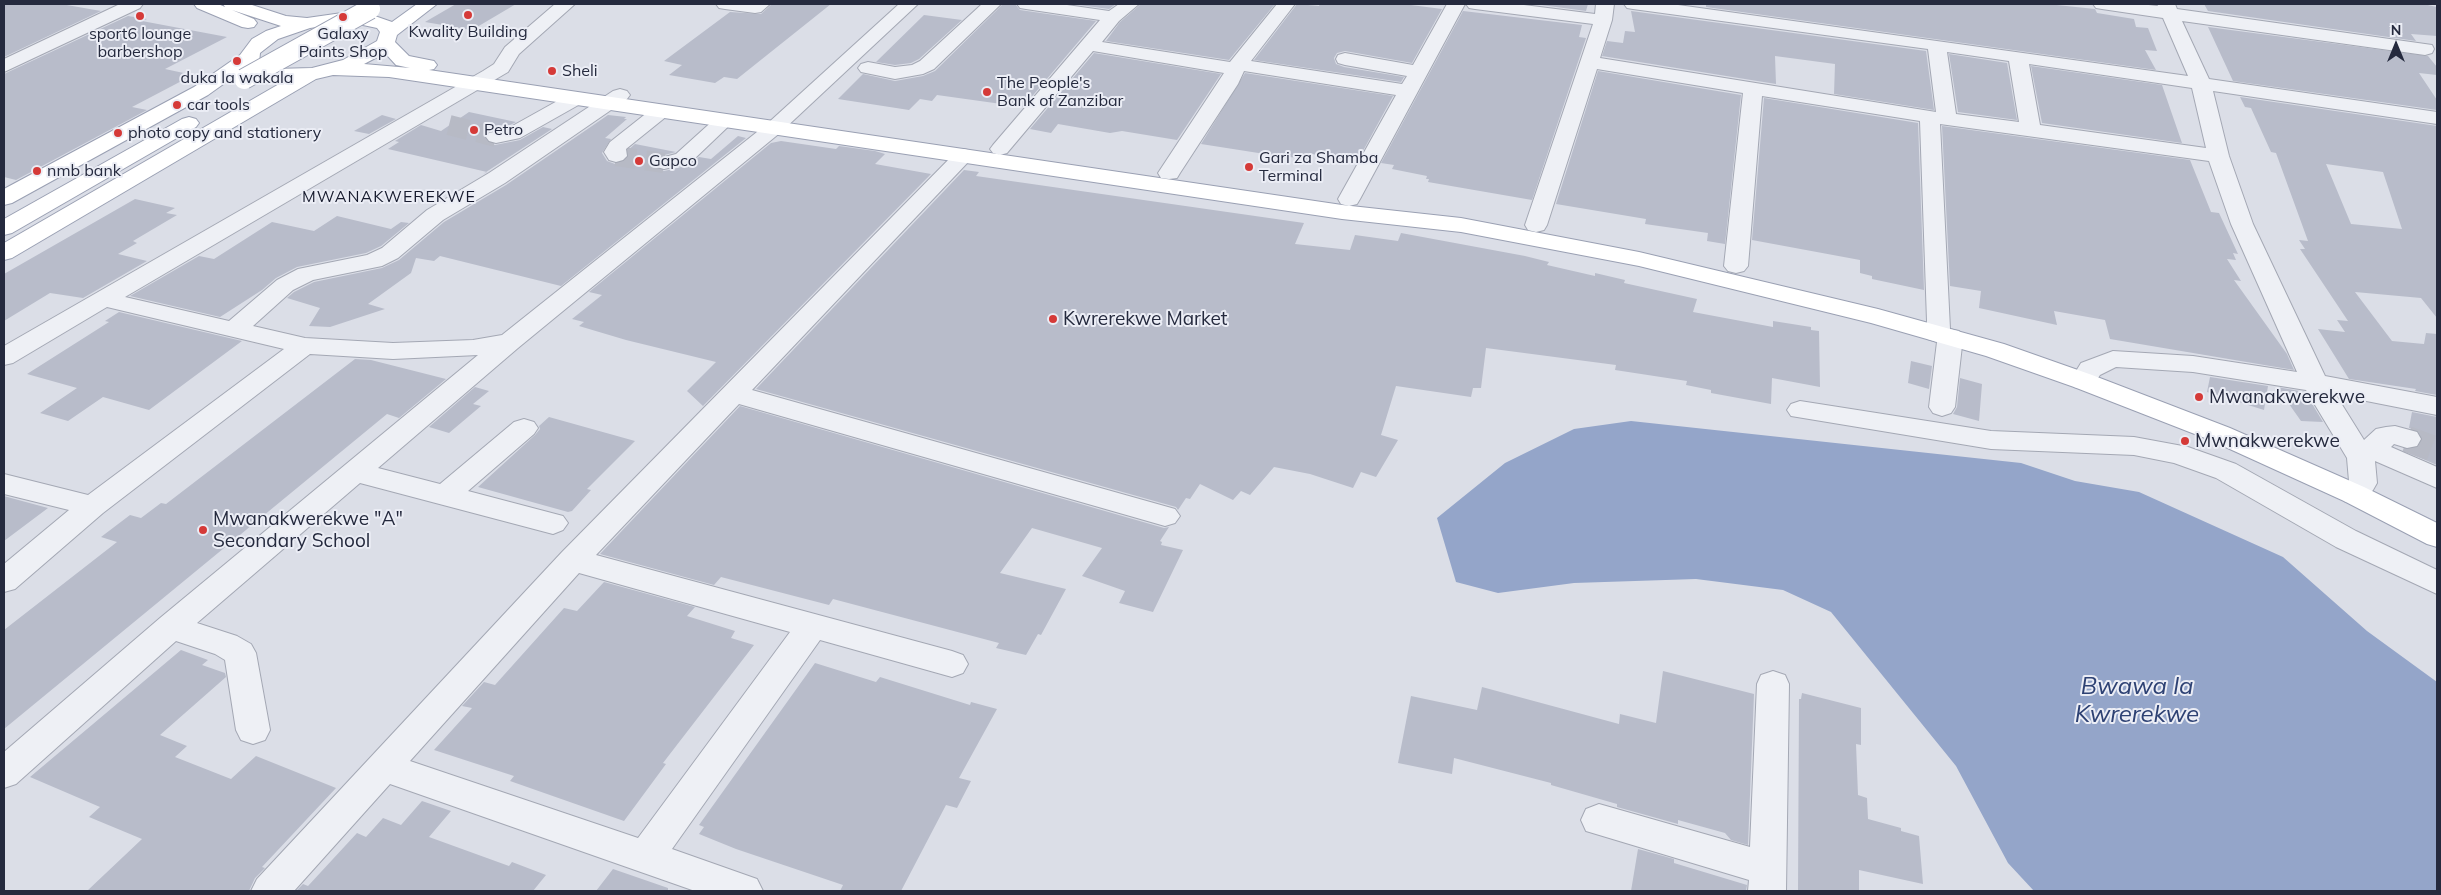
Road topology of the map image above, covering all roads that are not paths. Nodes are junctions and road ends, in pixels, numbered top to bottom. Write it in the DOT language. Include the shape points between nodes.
graph roads {
  1 [pos="134,4"];
  2 [pos="204,4"];
  3 [pos="232,4"];
  4 [pos="428,4"];
  5 [pos="566,4"];
  6 [pos="725,4"];
  7 [pos="761,4"];
  8 [pos="909,4"];
  9 [pos="992,4"];
  10 [pos="1026,4"];
  11 [pos="1130,4"];
  12 [pos="1286,4"];
  13 [pos="1456,4"];
  14 [pos="1475,4"];
  15 [pos="1633,4"];
  16 [pos="2102,4"];
  17 [pos="378,7"];
  18 [pos="2168,8"];
  19 [pos="1604,12"];
  20 [pos="1112,16"];
  21 [pos="316,21"];
  22 [pos="387,38"];
  23 [pos="1088,45"];
  24 [pos="1937,45"];
  25 [pos="2425,49"];
  26 [pos="254,51"];
  27 [pos="2018,57"];
  28 [pos="1345,59"];
  29 [pos="1588,62"];
  30 [pos="4,66"];
  31 [pos="1237,67"];
  32 [pos="868,68"];
  33 [pos="333,69"];
  34 [pos="1419,72"];
  35 [pos="312,74"];
  36 [pos="255,80"];
  37 [pos="486,82"];
  38 [pos="2201,83"];
  39 [pos="1752,90"];
  40 [pos="1408,91"];
  41 [pos="575,99"];
  42 [pos="614,100"];
  43 [pos="660,112"];
  44 [pos="1938,118"];
  45 [pos="2437,118"];
  46 [pos="724,121"];
  47 [pos="445,122"];
  48 [pos="778,124"];
  49 [pos="2031,131"];
  50 [pos="496,137"];
  51 [pos="1000,149"];
  52 [pos="964,155"];
  53 [pos="616,156"];
  54 [pos="2218,156"];
  55 [pos="664,163"];
  56 [pos="1169,173"];
  57 [pos="4,198"];
  58 [pos="1349,198"];
  59 [pos="4,212"];
  60 [pos="1536,225"];
  61 [pos="4,228"];
  62 [pos="4,253"];
  63 [pos="1736,266"];
  64 [pos="102,299"];
  65 [pos="234,330"];
  66 [pos="1942,331"];
  67 [pos="509,342"];
  68 [pos="305,346"];
  69 [pos="4,357"];
  70 [pos="2087,375"];
  71 [pos="2315,383"];
  72 [pos="732,393"];
  73 [pos="2437,406"];
  74 [pos="1942,407"];
  75 [pos="1800,410"];
  76 [pos="524,428"];
  77 [pos="2406,440"];
  78 [pos="2362,471"];
  79 [pos="357,472"];
  80 [pos="2437,478"];
  81 [pos="4,484"];
  82 [pos="444,495"];
  83 [pos="93,506"];
  84 [pos="1165,516"];
  85 [pos="2437,517"];
  86 [pos="553,523"];
  87 [pos="2437,536"];
  88 [pos="573,560"];
  89 [pos="4,581"];
  90 [pos="2437,583"];
  91 [pos="813,625"];
  92 [pos="171,627"];
  93 [pos="952,664"];
  94 [pos="1773,684"];
  95 [pos="253,730"];
  96 [pos="8,764"];
  97 [pos="383,767"];
  98 [pos="1599,820"];
  99 [pos="645,856"];
  100 [pos="1768,880"];
  101 [pos="270,891"];
  102 [pos="744,891"];
  1 -- 30 [label="street"];
  2 -- 26 [label="main road" via="260,30"];
  3 -- 21 [label="main road" via="271,18"];
  4 -- 22 [label="main road"];
  5 -- 37 [label="street" via="512,51"];
  6 -- 7 [label="street" via="755,8"];
  8 -- 48 [label="street"];
  9 -- 32 [label="street" via="927,65 895,73"];
  10 -- 20 [label="street"];
  11 -- 20 [label="street"];
  12 -- 31 [label="street"];
  13 -- 34 [label="street"];
  14 -- 19 [label="street"];
  15 -- 24 [label="street"];
  16 -- 18 [label="street"];
  17 -- 21 [label="main road"];
  17 -- 36 [label="main road"];
  18 -- 25 [label="street"];
  18 -- 38 [label="street"];
  19 -- 29 [label="street"];
  20 -- 23 [label="street"];
  21 -- 22 [label="main road" via="349,17 369,19 384,24"];
  21 -- 26 [label="main road" via="272,35"];
  22 -- 33 [label="main road" via="365,57"];
  22 -- 37 [label="main road" via="402,61"];
  23 -- 31 [label="street"];
  23 -- 51 [label="street"];
  24 -- 27 [label="street"];
  24 -- 44 [label="street"];
  26 -- 35 [label="main road" via="250,66 266,73"];
  26 -- 57 [label="main road" via="235,69 201,90"];
  27 -- 38 [label="street"];
  27 -- 49 [label="street"];
  28 -- 34 [label="street"];
  29 -- 39 [label="street"];
  29 -- 60 [label="street"];
  31 -- 40 [label="street"];
  31 -- 56 [label="street"];
  33 -- 35 [label="main road"];
  33 -- 37 [label="main road" via="389,71"];
  34 -- 40 [label="street"];
  35 -- 62 [label="main road"];
  36 -- 59 [label="main road"];
  36 -- 61 [label="main road"];
  37 -- 41 [label="main road"];
  37 -- 42 [label="main road"];
  37 -- 47 [label="street"];
  37 -- 64 [label="street"];
  38 -- 45 [label="street"];
  38 -- 54 [label="street"];
  39 -- 44 [label="street"];
  39 -- 63 [label="street"];
  40 -- 58 [label="street"];
  41 -- 42 [label="main road"];
  41 -- 50 [label="street" via="513,134"];
  42 -- 43 [label="main road"];
  42 -- 48 [label="main road"];
  42 -- 65 [label="street" via="435,215 390,253 374,260 306,274 286,286"];
  43 -- 46 [label="main road"];
  43 -- 53 [label="street" via="617,146"];
  44 -- 49 [label="street"];
  44 -- 66 [label="street"];
  46 -- 48 [label="main road"];
  46 -- 55 [label="street" via="683,159"];
  48 -- 51 [label="main road"];
  48 -- 52 [label="main road"];
  48 -- 67 [label="street"];
  49 -- 54 [label="street"];
  51 -- 56 [label="main road"];
  52 -- 66 [label="main road" via="1342,212 1461,225 1639,259"];
  52 -- 72 [label="street"];
  54 -- 71 [label="street" via="2242,224"];
  56 -- 58 [label="main road"];
  58 -- 60 [label="main road"];
  60 -- 63 [label="main road"];
  63 -- 66 [label="main road"];
  64 -- 65 [label="street"];
  64 -- 69 [label="street"];
  65 -- 68 [label="street"];
  66 -- 70 [label="main road"];
  66 -- 74 [label="street"];
  67 -- 68 [label="street" via="473,348 393,351"];
  67 -- 79 [label="street"];
  68 -- 83 [label="street"];
  70 -- 71 [label="street" via="2113,359 2151,360"];
  70 -- 78 [label="main road" via="2220,434"];
  71 -- 73 [label="street"];
  71 -- 78 [label="street"];
  72 -- 84 [label="street"];
  72 -- 88 [label="street"];
  75 -- 90 [label="street" via="1990,440 2134,446 2178,454 2226,471 2346,539"];
  76 -- 82 [label="street"];
  77 -- 78 [label="street" via="2395,435 2386,436"];
  78 -- 80 [label="street"];
  78 -- 85 [label="main road"];
  78 -- 87 [label="main road"];
  79 -- 82 [label="street"];
  79 -- 92 [label="street"];
  81 -- 83 [label="street"];
  82 -- 86 [label="street"];
  83 -- 89 [label="street"];
  88 -- 91 [label="street"];
  88 -- 97 [label="street"];
  91 -- 93 [label="street"];
  91 -- 99 [label="street"];
  92 -- 95 [label="street" via="226,645 240,653"];
  92 -- 96 [label="street"];
  94 -- 100 [label="street"];
  97 -- 99 [label="street"];
  97 -- 101 [label="street"];
  98 -- 100 [label="street"];
  99 -- 102 [label="street"];
}
